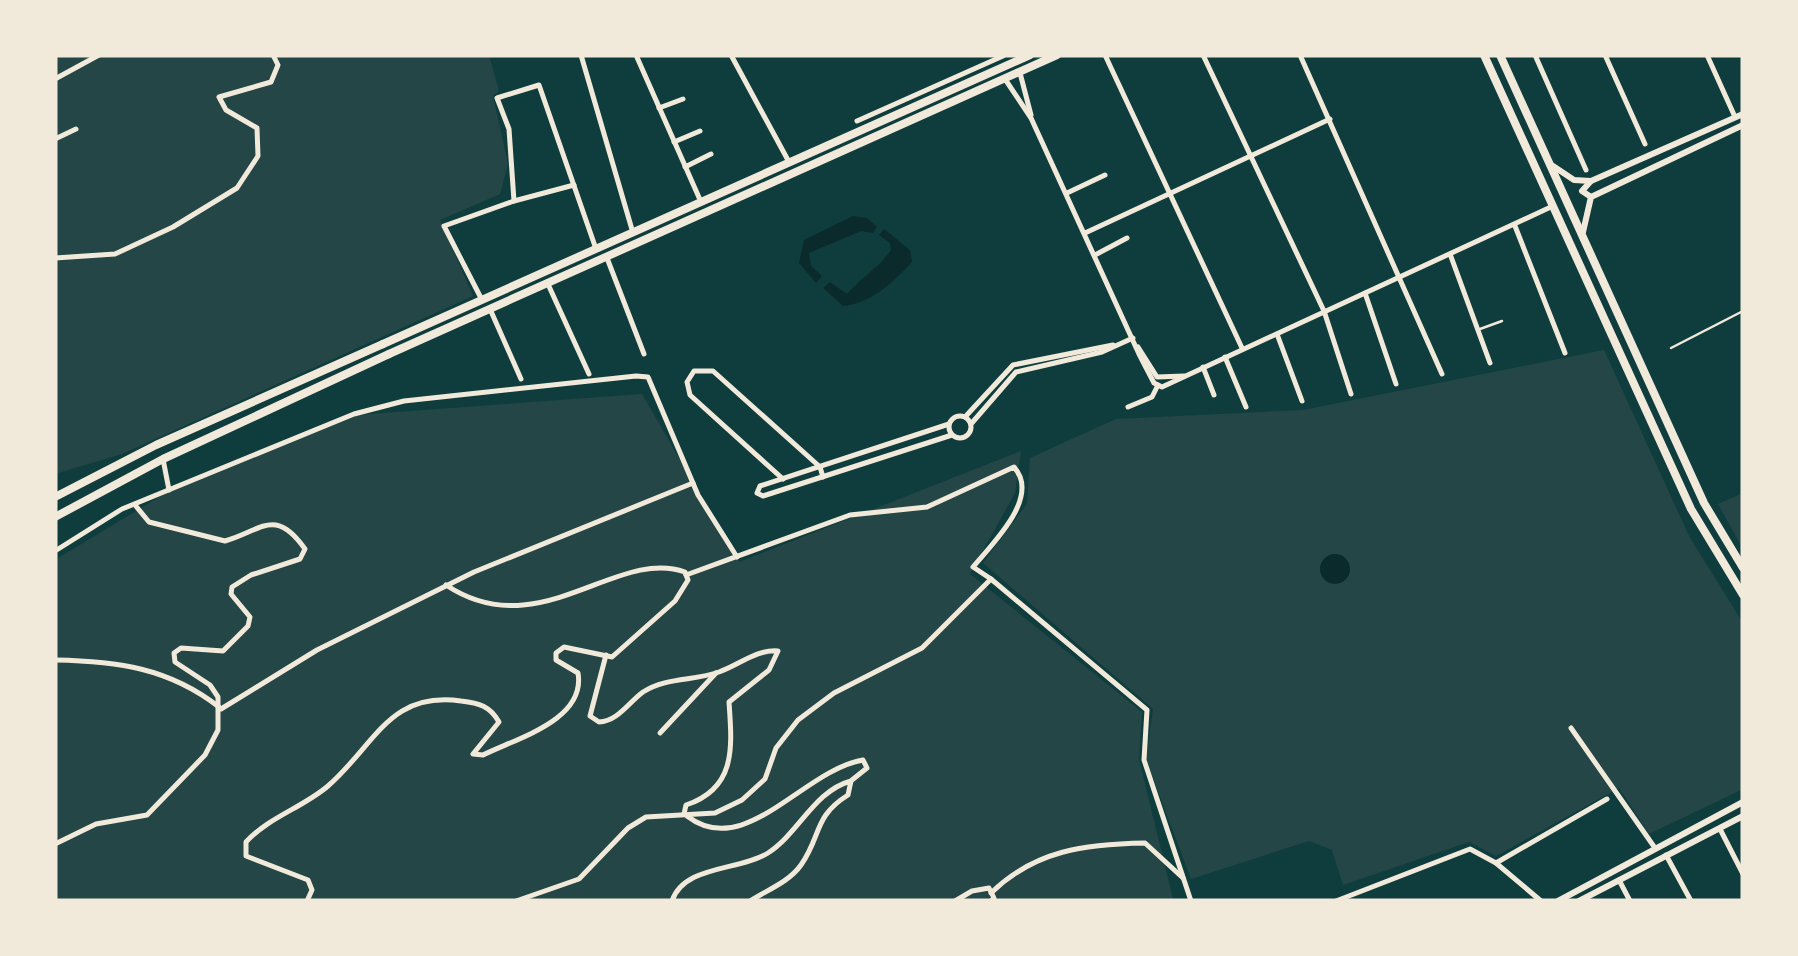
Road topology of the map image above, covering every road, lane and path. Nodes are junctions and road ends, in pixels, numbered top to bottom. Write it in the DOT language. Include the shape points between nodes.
graph roads {
  1 [pos="99,55"];
  2 [pos="273,55"];
  3 [pos="581,55"];
  4 [pos="636,55"];
  5 [pos="731,55"];
  6 [pos="1003,55"];
  7 [pos="1030,55"];
  8 [pos="1057,55"];
  9 [pos="1106,55"];
  10 [pos="1203,55"];
  11 [pos="1300,55"];
  12 [pos="1484,55"];
  13 [pos="1535,55"];
  14 [pos="1605,55"];
  15 [pos="1707,55"];
  16 [pos="1013,58"];
  17 [pos="1502,60"];
  18 [pos="1004,66"];
  19 [pos="1492,71"];
  20 [pos="1020,73"];
  21 [pos="55,79"];
  22 [pos="1005,80"];
  23 [pos="683,99"];
  24 [pos="658,108"];
  25 [pos="1739,116"];
  26 [pos="1032,118"];
  27 [pos="1330,119"];
  28 [pos="856,121"];
  29 [pos="1743,125"];
  30 [pos="76,129"];
  31 [pos="700,131"];
  32 [pos="55,138"];
  33 [pos="674,142"];
  34 [pos="1645,144"];
  35 [pos="711,154"];
  36 [pos="1250,155"];
  37 [pos="1548,161"];
  38 [pos="790,165"];
  39 [pos="685,166"];
  40 [pos="1586,170"];
  41 [pos="1105,175"];
  42 [pos="1591,181"];
  43 [pos="574,185"];
  44 [pos="1170,193"];
  45 [pos="1066,194"];
  46 [pos="1591,197"];
  47 [pos="514,201"];
  48 [pos="701,202"];
  49 [pos="1553,206"];
  50 [pos="1514,224"];
  51 [pos="634,233"];
  52 [pos="1085,233"];
  53 [pos="1127,238"];
  54 [pos="1584,243"];
  55 [pos="596,249"];
  56 [pos="1450,254"];
  57 [pos="1095,255"];
  58 [pos="55,258"];
  59 [pos="607,258"];
  60 [pos="1403,278"];
  61 [pos="547,282"];
  62 [pos="1365,293"];
  63 [pos="482,300"];
  64 [pos="490,308"];
  65 [pos="1324,312"];
  66 [pos="1743,312"];
  67 [pos="1502,321"];
  68 [pos="1478,329"];
  69 [pos="1276,334"];
  70 [pos="1134,338"];
  71 [pos="1116,345"];
  72 [pos="1137,346"];
  73 [pos="1242,348"];
  74 [pos="1671,348"];
  75 [pos="1566,353"];
  76 [pos="644,354"];
  77 [pos="1225,357"];
  78 [pos="1490,364"];
  79 [pos="1203,367"];
  80 [pos="589,374"];
  81 [pos="1442,374"];
  82 [pos="1187,376"];
  83 [pos="521,379"];
  84 [pos="1396,384"];
  85 [pos="1158,385"];
  86 [pos="1351,394"];
  87 [pos="1214,395"];
  88 [pos="1302,401"];
  89 [pos="1128,407"];
  90 [pos="1246,407"];
  91 [pos="965,417"];
  92 [pos="948,424"];
  93 [pos="971,424"];
  94 [pos="952,435"];
  95 [pos="163,459"];
  96 [pos="820,466"];
  97 [pos="823,476"];
  98 [pos="89,479"];
  99 [pos="783,479"];
  100 [pos="693,482"];
  101 [pos="169,490"];
  102 [pos="99,491"];
  103 [pos="55,494"];
  104 [pos="134,505"];
  105 [pos="55,518"];
  106 [pos="55,551"];
  107 [pos="737,557"];
  108 [pos="1743,568"];
  109 [pos="686,575"];
  110 [pos="991,579"];
  111 [pos="446,585"];
  112 [pos="1743,596"];
  113 [pos="606,655"];
  114 [pos="55,660"];
  115 [pos="716,673"];
  116 [pos="221,709"];
  117 [pos="1570,728"];
  118 [pos="660,732"];
  119 [pos="851,781"];
  120 [pos="1607,799"];
  121 [pos="1743,802"];
  122 [pos="684,814"];
  123 [pos="1743,816"];
  124 [pos="1720,829"];
  125 [pos="55,844"];
  126 [pos="1655,848"];
  127 [pos="1666,855"];
  128 [pos="1496,863"];
  129 [pos="1743,874"];
  130 [pos="1185,880"];
  131 [pos="1619,880"];
  132 [pos="992,893"];
  133 [pos="1561,900"];
  134 [pos="307,901"];
  135 [pos="516,901"];
  136 [pos="672,901"];
  137 [pos="750,901"];
  138 [pos="955,901"];
  139 [pos="991,901"];
  140 [pos="1191,901"];
  141 [pos="1336,901"];
  142 [pos="1541,901"];
  143 [pos="1579,901"];
  144 [pos="1630,901"];
  145 [pos="1691,901"];
  1 -- 21 [label="street"];
  2 -- 58 [label="street" via="278,65 271,82 219,96 226,110 256,128 258,156 237,188 115,254"];
  3 -- 51 [label="street"];
  4 -- 24 [label="street"];
  5 -- 38 [label="street"];
  6 -- 18 [label="main road"];
  6 -- 28 [label="street"];
  7 -- 16 [label="main road"];
  8 -- 20 [label="main road"];
  9 -- 44 [label="street"];
  10 -- 36 [label="street"];
  11 -- 27 [label="street"];
  12 -- 19 [label="main road"];
  13 -- 40 [label="street"];
  14 -- 34 [label="street"];
  15 -- 25 [label="street"];
  16 -- 18 [label="main road"];
  17 -- 19 [label="main road" via="1494,58"];
  17 -- 37 [label="main road"];
  18 -- 38 [label="main road"];
  19 -- 49 [label="main road"];
  20 -- 22 [label="main road"];
  20 -- 26 [label="street"];
  22 -- 26 [label="street"];
  22 -- 59 [label="main road"];
  23 -- 24 [label="street"];
  24 -- 33 [label="street"];
  25 -- 42 [label="main road"];
  26 -- 45 [label="street"];
  27 -- 36 [label="street"];
  27 -- 60 [label="street"];
  29 -- 46 [label="main road"];
  30 -- 32 [label="street"];
  31 -- 33 [label="street"];
  33 -- 39 [label="street"];
  35 -- 39 [label="street"];
  36 -- 44 [label="street"];
  36 -- 65 [label="street"];
  37 -- 42 [label="main road" via="1562,175"];
  37 -- 54 [label="main road"];
  38 -- 48 [label="main road"];
  39 -- 48 [label="street"];
  41 -- 45 [label="street"];
  42 -- 46 [label="main road" via="1582,191"];
  43 -- 47 [label="street"];
  43 -- 47 [label="street" via="539,85 496,98 509,129"];
  43 -- 55 [label="street"];
  44 -- 52 [label="street"];
  44 -- 73 [label="street"];
  45 -- 52 [label="street"];
  46 -- 54 [label="main road" via="1582,222"];
  47 -- 63 [label="street" via="444,226"];
  48 -- 51 [label="main road"];
  49 -- 50 [label="street"];
  49 -- 112 [label="main road" via="1691,509"];
  50 -- 56 [label="street"];
  50 -- 75 [label="street"];
  51 -- 55 [label="main road"];
  52 -- 57 [label="street"];
  53 -- 57 [label="street"];
  54 -- 108 [label="main road" via="1704,503"];
  55 -- 63 [label="main road"];
  56 -- 60 [label="street"];
  56 -- 68 [label="street"];
  57 -- 70 [label="street"];
  59 -- 61 [label="main road"];
  59 -- 76 [label="street"];
  60 -- 62 [label="street"];
  60 -- 81 [label="street"];
  61 -- 64 [label="main road"];
  61 -- 80 [label="street"];
  62 -- 65 [label="street"];
  62 -- 84 [label="street"];
  63 -- 98 [label="main road"];
  64 -- 83 [label="street"];
  64 -- 95 [label="main road"];
  65 -- 69 [label="street"];
  65 -- 86 [label="street"];
  66 -- 74 [label="lane"];
  67 -- 68 [label="lane"];
  68 -- 78 [label="street"];
  69 -- 73 [label="street"];
  69 -- 88 [label="street"];
  70 -- 71 [label="street"];
  70 -- 72 [label="street"];
  71 -- 91 [label="street" via="1013,365"];
  71 -- 93 [label="street" via="1016,372"];
  72 -- 82 [label="street" via="1157,377"];
  72 -- 85 [label="street"];
  73 -- 77 [label="street"];
  77 -- 79 [label="street"];
  77 -- 90 [label="street"];
  79 -- 82 [label="street"];
  79 -- 87 [label="street"];
  82 -- 85 [label="street"];
  85 -- 89 [label="street" via="1152,397"];
  91 -- 92 [label="street"];
  91 -- 93 [label="street"];
  92 -- 94 [label="street"];
  92 -- 96 [label="street"];
  93 -- 94 [label="street" via="966,437"];
  94 -- 97 [label="street"];
  95 -- 101 [label="street"];
  95 -- 102 [label="main road"];
  96 -- 97 [label="street"];
  96 -- 99 [label="street"];
  96 -- 99 [label="street" via="713,371 694,371 687,382 690,394"];
  97 -- 99 [label="street" via="758,495 758,488"];
  98 -- 102 [label="main road"];
  98 -- 103 [label="main road"];
  100 -- 101 [label="street" via="658,394 648,377 636,376 404,401 336,421"];
  100 -- 107 [label="street"];
  100 -- 111 [label="street"];
  101 -- 104 [label="street"];
  102 -- 105 [label="main road"];
  104 -- 106 [label="street"];
  104 -- 116 [label="street" via="148,522 225,541 263,522 278,525 304,549 300,559 232,587 250,617 223,651 174,653 180,666 210,685"];
  107 -- 109 [label="street"];
  107 -- 110 [label="street" via="850,514 927,506 1014,468 1024,491 973,566"];
  109 -- 111 [label="street" via="658,568 519,606"];
  109 -- 113 [label="street" via="687,586 674,600 630,643"];
  110 -- 122 [label="street" via="922,648 834,693 798,720 776,748 765,779 742,800 716,813"];
  110 -- 130 [label="street" via="1148,710 1144,760"];
  111 -- 116 [label="street" via="289,665"];
  113 -- 115 [label="street" via="590,716 599,722 664,682"];
  113 -- 134 [label="street" via="564,647 556,652 556,660 578,672 570,708 483,755 473,754 499,722 482,704 440,698 397,712 324,789 246,842 246,856 308,880"];
  114 -- 116 [label="street" via="147,668"];
  115 -- 118 [label="street"];
  115 -- 122 [label="street" via="778,651 768,670 729,702 735,729 724,770 716,789 686,805"];
  116 -- 125 [label="street" via="205,756 153,811 96,824"];
  117 -- 126 [label="street"];
  119 -- 122 [label="street" via="867,768 864,760 814,778 745,827 718,828"];
  119 -- 136 [label="street" via="826,793 768,853 692,878"];
  119 -- 137 [label="street" via="848,795 826,809 801,865"];
  120 -- 128 [label="street"];
  121 -- 126 [label="main road"];
  122 -- 135 [label="street" via="646,817 580,879"];
  123 -- 124 [label="main road"];
  124 -- 127 [label="main road"];
  124 -- 129 [label="street"];
  126 -- 133 [label="main road"];
  127 -- 131 [label="main road"];
  127 -- 145 [label="street"];
  128 -- 141 [label="street" via="1470,849"];
  128 -- 142 [label="street"];
  130 -- 132 [label="street" via="1146,842 1094,844 1039,857"];
  130 -- 140 [label="street"];
  131 -- 143 [label="main road"];
  131 -- 144 [label="street"];
  132 -- 138 [label="street" via="972,891"];
  132 -- 139 [label="street"];
}
